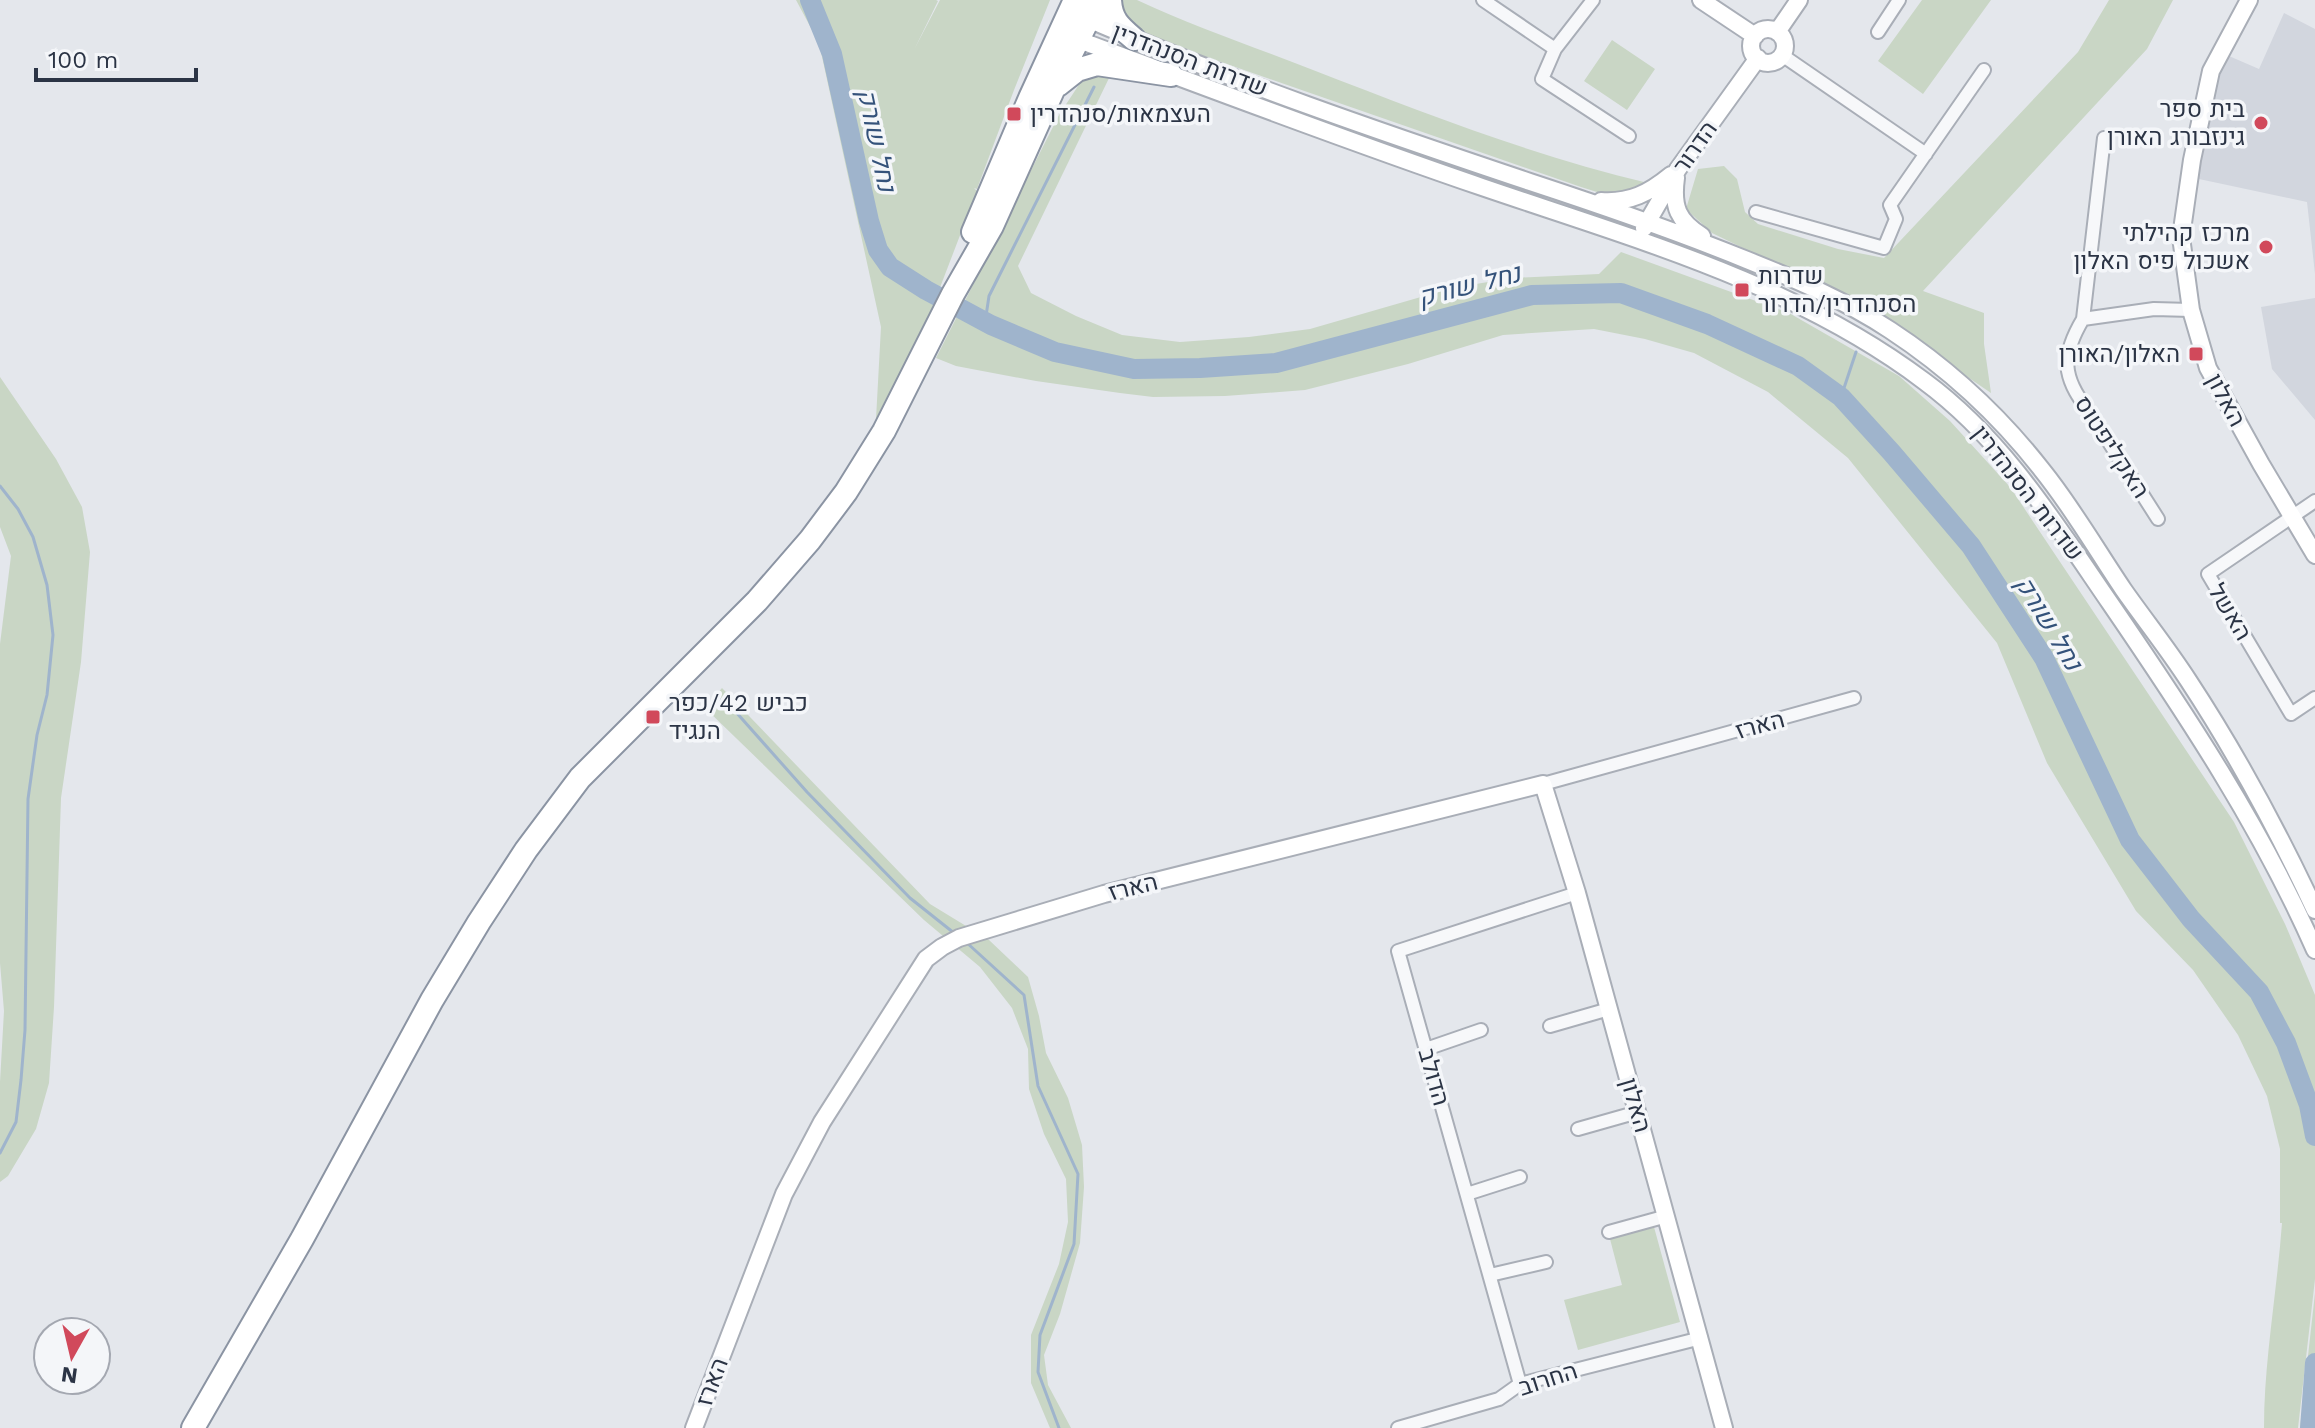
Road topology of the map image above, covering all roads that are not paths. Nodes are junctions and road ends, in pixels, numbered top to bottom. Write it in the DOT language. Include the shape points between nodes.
graph roads {
  1 [pos="1110,0"];
  2 [pos="1483,0"];
  3 [pos="1593,0"];
  4 [pos="1701,0"];
  5 [pos="1799,0"];
  6 [pos="1899,0"];
  7 [pos="2249,0"];
  8 [pos="1081,16"];
  9 [pos="1777,32"];
  10 [pos="1878,32"];
  11 [pos="1755,36"];
  12 [pos="1134,39"];
  13 [pos="1555,49"];
  14 [pos="1782,55"];
  15 [pos="1758,58"];
  16 [pos="1984,70"];
  17 [pos="1171,75"];
  18 [pos="1054,88"];
  19 [pos="1629,136"];
  20 [pos="2104,138"];
  21 [pos="1926,154"];
  22 [pos="1678,169"];
  23 [pos="1569,195"];
  24 [pos="1756,212"];
  25 [pos="1648,222"];
  26 [pos="1638,240"];
  27 [pos="1730,253"];
  28 [pos="953,294"];
  29 [pos="2191,310"];
  30 [pos="2083,319"];
  31 [pos="2315,501"];
  32 [pos="2293,515"];
  33 [pos="2158,519"];
  34 [pos="2315,555"];
  35 [pos="1854,698"];
  36 [pos="2315,698"];
  37 [pos="1543,784"];
  38 [pos="1577,893"];
  39 [pos="2315,910"];
  40 [pos="2315,950"];
  41 [pos="1609,1009"];
  42 [pos="1550,1026"];
  43 [pos="1481,1030"];
  44 [pos="1426,1049"];
  45 [pos="1638,1112"];
  46 [pos="1578,1129"];
  47 [pos="1520,1177"];
  48 [pos="1467,1194"];
  49 [pos="1667,1216"];
  50 [pos="1609,1232"];
  51 [pos="1546,1262"];
  52 [pos="1490,1275"];
  53 [pos="1701,1338"];
  54 [pos="1520,1384"];
  55 [pos="193,1428"];
  56 [pos="694,1428"];
  57 [pos="1398,1428"];
  58 [pos="1724,1428"];
  1 -- 12 [label="highway" via="1117,25"];
  2 -- 13 [label="street"];
  3 -- 13 [label="street"];
  4 -- 11 [label="main road"];
  5 -- 9 [label="main road"];
  6 -- 10 [label="street"];
  7 -- 29 [label="main road, האלון" via="2211,71 2192,160 2181,237"];
  8 -- 12 [label="main road, שדרות הסנהדרין"];
  8 -- 17 [label="main road, שדרות הסנהדרין"];
  8 -- 18 [label="highway"];
  8 -- 28 [label="highway" via="972,233"];
  9 -- 11 [label="main road" via="1763,30"];
  9 -- 14 [label="main road" via="1785,42"];
  11 -- 15 [label="main road" via="1752,50"];
  12 -- 23 [label="main road, שדרות הסנהדרין"];
  13 -- 19 [label="street" via="1542,79"];
  14 -- 15 [label="main road" via="1771,62"];
  14 -- 21 [label="street"];
  15 -- 22 [label="main road, הדרור"];
  16 -- 21 [label="street"];
  17 -- 18 [label="highway" via="1097,64 1077,70"];
  17 -- 26 [label="main road, שדרות הסנהדרין"];
  18 -- 28 [label="highway" via="992,226"];
  20 -- 30 [label="street, האקליפטוס"];
  21 -- 24 [label="street" via="1890,205 1896,219 1884,248"];
  22 -- 23 [label="main road" via="1631,199"];
  22 -- 25 [label="main road, הדרור"];
  22 -- 27 [label="main road" via="1675,201 1682,219"];
  23 -- 25 [label="main road, שדרות הסנהדרין"];
  25 -- 26 [label="main road, הדרור"];
  25 -- 27 [label="main road, שדרות הסנהדרין"];
  26 -- 40 [label="main road, שדרות הסנהדרין" via="1831,320 1925,381 1995,445 2180,704 2222,771"];
  27 -- 39 [label="main road, שדרות הסנהדרין" via="1792,278 1889,330 1968,390 2012,435 2043,471 2188,679 2276,830"];
  28 -- 55 [label="highway" via="884,431 810,540 757,601 580,778 526,850 432,1000"];
  29 -- 30 [label="street" via="2154,309"];
  29 -- 32 [label="main road, האלון" via="2208,368"];
  30 -- 33 [label="street, האקליפטוס" via="2069,354 2076,394"];
  31 -- 32 [label="street"];
  32 -- 34 [label="main road, האלון"];
  32 -- 36 [label="street, האשל" via="2208,574 2291,714"];
  35 -- 37 [label="street, הארז"];
  37 -- 38 [label="main road, האלון"];
  37 -- 56 [label="main road, הארז" via="1104,894 971,934 926,959 822,1122 784,1194"];
  38 -- 41 [label="main road, האלון"];
  38 -- 44 [label="street, הדולב" via="1398,951"];
  41 -- 42 [label="street"];
  41 -- 45 [label="main road, האלון"];
  43 -- 44 [label="street"];
  44 -- 48 [label="street, הדולב"];
  45 -- 46 [label="street"];
  45 -- 49 [label="main road, האלון"];
  47 -- 48 [label="street"];
  48 -- 52 [label="street, הדולב"];
  49 -- 50 [label="street"];
  49 -- 53 [label="main road, האלון"];
  51 -- 52 [label="street"];
  52 -- 54 [label="street, הדולב"];
  53 -- 54 [label="street, החרוב"];
  53 -- 58 [label="main road, האלון"];
  54 -- 57 [label="street, החרוב" via="1499,1399"];
}
